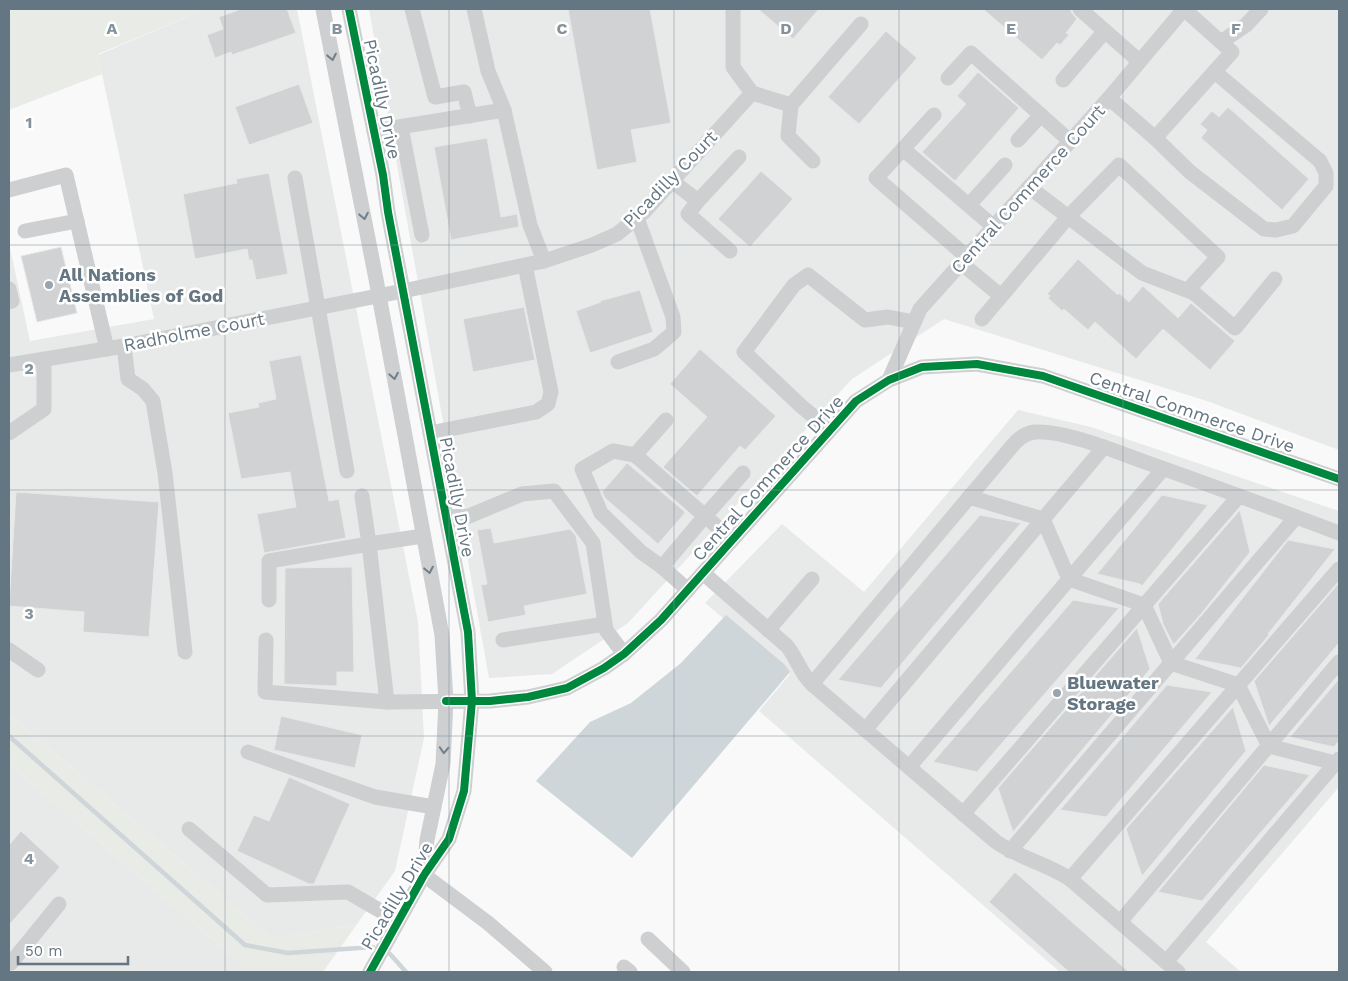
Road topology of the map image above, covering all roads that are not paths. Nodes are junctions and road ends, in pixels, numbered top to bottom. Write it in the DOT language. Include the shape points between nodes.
graph roads {
  1 [pos="323,9"];
  2 [pos="349,9"];
  3 [pos="412,9"];
  4 [pos="474,9"];
  5 [pos="733,9"];
  6 [pos="1080,9"];
  7 [pos="1184,9"];
  8 [pos="1261,9"];
  9 [pos="861,24"];
  10 [pos="1105,31"];
  11 [pos="1221,42"];
  12 [pos="1139,61"];
  13 [pos="1215,72"];
  14 [pos="948,78"];
  15 [pos="1063,80"];
  16 [pos="752,93"];
  17 [pos="1109,98"];
  18 [pos="791,105"];
  19 [pos="504,110"];
  20 [pos="934,115"];
  21 [pos="1041,115"];
  22 [pos="470,116"];
  23 [pos="402,127"];
  24 [pos="374,131"];
  25 [pos="1155,138"];
  26 [pos="1018,140"];
  27 [pos="1070,141"];
  28 [pos="903,149"];
  29 [pos="739,157"];
  30 [pos="813,161"];
  31 [pos="1005,165"];
  32 [pos="294,178"];
  33 [pos="672,181"];
  34 [pos="1029,188"];
  35 [pos="9,190"];
  36 [pos="698,201"];
  37 [pos="969,205"];
  38 [pos="1068,217"];
  39 [pos="637,218"];
  40 [pos="77,220"];
  41 [pos="994,227"];
  42 [pos="25,231"];
  43 [pos="422,235"];
  44 [pos="730,251"];
  45 [pos="964,260"];
  46 [pos="544,261"];
  47 [pos="525,265"];
  48 [pos="1275,279"];
  49 [pos="9,289"];
  50 [pos="1188,290"];
  51 [pos="403,291"];
  52 [pos="379,296"];
  53 [pos="1001,296"];
  54 [pos="9,302"];
  55 [pos="316,308"];
  56 [pos="982,319"];
  57 [pos="914,322"];
  58 [pos="124,346"];
  59 [pos="107,349"];
  60 [pos="44,359"];
  61 [pos="618,362"];
  62 [pos="9,365"];
  63 [pos="889,380"];
  64 [pos="666,420"];
  65 [pos="830,430"];
  66 [pos="430,433"];
  67 [pos="9,434"];
  68 [pos="1104,447"];
  69 [pos="635,454"];
  70 [pos="1163,469"];
  71 [pos="347,471"];
  72 [pos="743,473"];
  73 [pos="1339,479"];
  74 [pos="362,496"];
  75 [pos="1239,496"];
  76 [pos="968,498"];
  77 [pos="705,516"];
  78 [pos="446,517"];
  79 [pos="1296,517"];
  80 [pos="1043,518"];
  81 [pos="1339,533"];
  82 [pos="423,536"];
  83 [pos="732,540"];
  84 [pos="369,544"];
  85 [pos="662,567"];
  86 [pos="1339,569"];
  87 [pos="703,573"];
  88 [pos="812,579"];
  89 [pos="1069,580"];
  90 [pos="688,590"];
  91 [pos="269,600"];
  92 [pos="1144,605"];
  93 [pos="605,624"];
  94 [pos="768,630"];
  95 [pos="266,640"];
  96 [pos="503,640"];
  97 [pos="9,650"];
  98 [pos="185,652"];
  99 [pos="624,654"];
  100 [pos="1339,662"];
  101 [pos="1171,663"];
  102 [pos="38,670"];
  103 [pos="812,684"];
  104 [pos="1238,685"];
  105 [pos="446,701"];
  106 [pos="472,701"];
  107 [pos="387,702"];
  108 [pos="865,730"];
  109 [pos="1269,746"];
  110 [pos="248,752"];
  111 [pos="1337,761"];
  112 [pos="909,767"];
  113 [pos="434,808"];
  114 [pos="964,814"];
  115 [pos="189,829"];
  116 [pos="1010,851"];
  117 [pos="424,875"];
  118 [pos="1070,879"];
  119 [pos="59,904"];
  120 [pos="398,921"];
  121 [pos="1120,922"];
  122 [pos="648,939"];
  123 [pos="1166,962"];
  124 [pos="12,966"];
  125 [pos="370,972"];
  126 [pos="545,972"];
  127 [pos="683,972"];
  128 [pos="1178,972"];
  1 -- 52 [label="street, Picadilly Drive, one-way"];
  2 -- 24 [label="street, Picadilly Drive"];
  3 -- 22 [label="street" via="435,97 464,92"];
  4 -- 19 [label="street" via="488,71"];
  5 -- 16 [label="street" via="733,67"];
  6 -- 10 [label="street"];
  7 -- 11 [label="street"];
  7 -- 12 [label="street, Central Commerce Court"];
  8 -- 11 [label="street" via="1246,26"];
  9 -- 18 [label="street"];
  10 -- 12 [label="street"];
  10 -- 15 [label="street"];
  11 -- 13 [label="street" via="1232,52"];
  12 -- 17 [label="street, Central Commerce Court"];
  13 -- 25 [label="street"];
  13 -- 25 [label="street" via="1320,161 1326,174 1326,186 1293,226 1264,230 1190,172"];
  14 -- 21 [label="street" via="971,53"];
  16 -- 18 [label="street"];
  16 -- 33 [label="street, Picadilly Court"];
  17 -- 25 [label="street"];
  17 -- 27 [label="street, Central Commerce Court"];
  18 -- 30 [label="street" via="788,136"];
  19 -- 22 [label="street"];
  19 -- 46 [label="street" via="530,225"];
  20 -- 28 [label="street"];
  21 -- 26 [label="street"];
  21 -- 27 [label="street"];
  22 -- 23 [label="street"];
  23 -- 24 [label="street"];
  23 -- 43 [label="street"];
  24 -- 51 [label="street, Picadilly Drive"];
  27 -- 34 [label="street, Central Commerce Court"];
  28 -- 37 [label="street"];
  28 -- 45 [label="street" via="876,178"];
  29 -- 36 [label="street"];
  31 -- 37 [label="street"];
  32 -- 55 [label="street"];
  33 -- 36 [label="street"];
  33 -- 39 [label="street, Picadilly Court"];
  34 -- 38 [label="street"];
  34 -- 41 [label="street, Central Commerce Court"];
  35 -- 40 [label="street" via="66,175"];
  36 -- 44 [label="street" via="688,214"];
  37 -- 41 [label="street"];
  38 -- 50 [label="street" via="1142,273"];
  38 -- 50 [label="street" via="1119,165 1218,257"];
  38 -- 53 [label="street"];
  39 -- 46 [label="street, Picadilly Court" via="617,234"];
  39 -- 61 [label="street" via="673,317 674,332 654,349"];
  40 -- 42 [label="street"];
  40 -- 59 [label="street"];
  41 -- 45 [label="street, Central Commerce Court"];
  45 -- 53 [label="street"];
  45 -- 57 [label="street, Central Commerce Court" via="920,309"];
  46 -- 47 [label="street, Picadilly Court"];
  47 -- 51 [label="street, Picadilly Court"];
  47 -- 66 [label="street" via="552,392 548,404 536,412"];
  48 -- 50 [label="street" via="1234,328"];
  49 -- 54 [label="street" via="12,301"];
  51 -- 52 [label="street, Picadilly Court"];
  51 -- 66 [label="street, Picadilly Drive"];
  52 -- 55 [label="street, Radholme Court"];
  52 -- 82 [label="street, Picadilly Drive, one-way"];
  53 -- 56 [label="street"];
  55 -- 58 [label="street, Radholme Court"];
  55 -- 71 [label="street"];
  57 -- 63 [label="street, Central Commerce Court"];
  57 -- 65 [label="street" via="888,317 865,320 808,275 794,284 744,352"];
  58 -- 59 [label="street, Radholme Court"];
  58 -- 98 [label="street" via="128,378 152,401 165,473"];
  59 -- 60 [label="street, Radholme Court"];
  60 -- 62 [label="street, Radholme Court"];
  60 -- 67 [label="street" via="44,410"];
  63 -- 65 [label="street, Central Commerce Drive" via="856,401"];
  63 -- 73 [label="street, Central Commerce Drive" via="922,367 976,364 1043,376"];
  64 -- 69 [label="street"];
  65 -- 83 [label="street, Central Commerce Drive"];
  66 -- 78 [label="street, Picadilly Drive"];
  68 -- 70 [label="street"];
  68 -- 76 [label="street" via="1063,435 1025,434"];
  68 -- 80 [label="street"];
  69 -- 77 [label="street"];
  69 -- 85 [label="street" via="613,451 582,469 601,513 641,552"];
  70 -- 75 [label="street"];
  70 -- 89 [label="street"];
  72 -- 77 [label="street"];
  74 -- 84 [label="street"];
  75 -- 79 [label="street"];
  75 -- 92 [label="street"];
  76 -- 80 [label="street"];
  76 -- 103 [label="street"];
  77 -- 83 [label="street"];
  77 -- 85 [label="street"];
  78 -- 93 [label="street" via="469,516 522,494 554,491 593,543"];
  78 -- 106 [label="street, Picadilly Drive" via="468,632"];
  79 -- 81 [label="street"];
  79 -- 101 [label="street"];
  80 -- 89 [label="street"];
  80 -- 108 [label="street"];
  82 -- 84 [label="street"];
  82 -- 105 [label="street, Picadilly Drive, one-way" via="442,635"];
  83 -- 87 [label="street, Central Commerce Drive"];
  84 -- 91 [label="street" via="269,561"];
  84 -- 107 [label="street"];
  85 -- 90 [label="street"];
  86 -- 104 [label="street"];
  87 -- 90 [label="street, Central Commerce Drive"];
  87 -- 94 [label="street"];
  88 -- 94 [label="street"];
  89 -- 92 [label="street"];
  89 -- 112 [label="street"];
  90 -- 99 [label="street, Central Commerce Drive"];
  92 -- 101 [label="street"];
  92 -- 114 [label="street"];
  93 -- 96 [label="street"];
  93 -- 99 [label="street"];
  94 -- 103 [label="street" via="791,650"];
  95 -- 107 [label="street, Central Commerce Drive" via="265,692"];
  97 -- 102 [label="street"];
  99 -- 106 [label="street, Central Commerce Drive" via="567,688 528,697"];
  100 -- 109 [label="street"];
  101 -- 104 [label="street"];
  101 -- 116 [label="street"];
  103 -- 108 [label="street"];
  104 -- 109 [label="street"];
  104 -- 118 [label="street"];
  105 -- 106 [label="street, Central Commerce Drive"];
  105 -- 107 [label="street, Central Commerce Drive"];
  105 -- 113 [label="street, Picadilly Drive, one-way" via="443,764"];
  106 -- 117 [label="street, Picadilly Drive" via="464,792 449,838"];
  108 -- 112 [label="street"];
  109 -- 111 [label="street"];
  109 -- 121 [label="street"];
  110 -- 113 [label="street" via="375,797"];
  111 -- 123 [label="street"];
  112 -- 114 [label="street"];
  113 -- 117 [label="street, Picadilly Drive"];
  114 -- 116 [label="street"];
  115 -- 120 [label="street" via="267,896 348,892"];
  116 -- 118 [label="street"];
  117 -- 120 [label="street, Picadilly Drive"];
  117 -- 126 [label="street" via="488,923"];
  118 -- 121 [label="street"];
  119 -- 124 [label="street"];
  120 -- 125 [label="street, Picadilly Drive"];
  121 -- 123 [label="street"];
  122 -- 127 [label="street"];
  123 -- 128 [label="street"];
}
